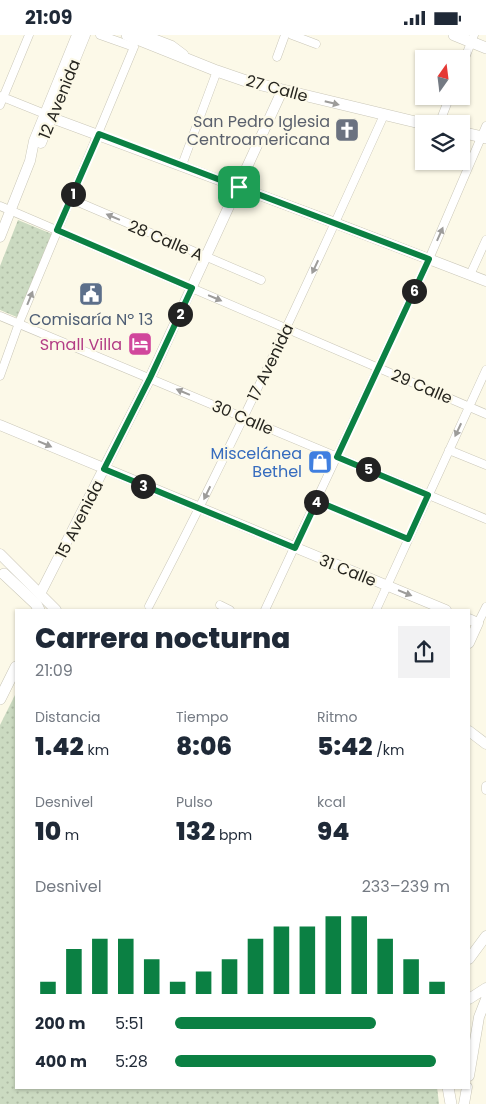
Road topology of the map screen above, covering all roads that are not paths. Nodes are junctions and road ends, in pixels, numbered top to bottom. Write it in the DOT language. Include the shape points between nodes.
graph roads {
  1 [pos="29,35"];
  2 [pos="76,35"];
  3 [pos="85,35"];
  4 [pos="100,35"];
  5 [pos="127,35"];
  6 [pos="146,35"];
  7 [pos="285,35"];
  8 [pos="292,35"];
  9 [pos="454,35"];
  10 [pos="473,39"];
  11 [pos="316,44"];
  12 [pos="486,48"];
  13 [pos="277,57"];
  14 [pos="191,60"];
  15 [pos="218,71"];
  16 [pos="282,91"];
  17 [pos="1,100"];
  18 [pos="384,115"];
  19 [pos="48,116"];
  20 [pos="415,122"];
  21 [pos="470,132"];
  22 [pos="485,133"];
  23 [pos="99,134"];
  24 [pos="182,165"];
  25 [pos="239,187"];
  26 [pos="71,199"];
  27 [pos="0,206"];
  28 [pos="10,211"];
  29 [pos="335,223"];
  30 [pos="57,230"];
  31 [pos="0,237"];
  32 [pos="486,240"];
  33 [pos="206,257"];
  34 [pos="429,259"];
  35 [pos="470,275"];
  36 [pos="260,280"];
  37 [pos="486,281"];
  38 [pos="192,288"];
  39 [pos="0,316"];
  40 [pos="20,323"];
  41 [pos="286,328"];
  42 [pos="378,368"];
  43 [pos="486,370"];
  44 [pos="0,376"];
  45 [pos="150,378"];
  46 [pos="469,406"];
  47 [pos="486,414"];
  48 [pos="244,417"];
  49 [pos="0,425"];
  50 [pos="449,450"];
  51 [pos="337,457"];
  52 [pos="486,465"];
  53 [pos="104,469"];
  54 [pos="428,495"];
  55 [pos="317,501"];
  56 [pos="200,509"];
  57 [pos="486,519"];
  58 [pos="408,539"];
  59 [pos="295,548"];
  60 [pos="0,554"];
  61 [pos="2,572"];
  62 [pos="387,586"];
  63 [pos="40,594"];
  64 [pos="220,605"];
  65 [pos="43,606"];
  66 [pos="149,606"];
  67 [pos="486,607"];
  68 [pos="228,609"];
  69 [pos="265,609"];
  70 [pos="376,609"];
  71 [pos="444,609"];
  72 [pos="474,621"];
  73 [pos="470,639"];
  74 [pos="15,669"];
  75 [pos="0,699"];
  76 [pos="470,732"];
  77 [pos="486,743"];
  78 [pos="486,936"];
  79 [pos="470,958"];
  80 [pos="486,988"];
  81 [pos="470,998"];
  82 [pos="486,999"];
  83 [pos="470,1071"];
  84 [pos="448,1089"];
  85 [pos="467,1089"];
  86 [pos="451,1104"];
  87 [pos="464,1104"];
  1 -- 17 [label="street"];
  2 -- 19 [label="street, 12 Avenida"];
  3 -- 19 [label="street, 12 Avenida"];
  4 -- 23 [label="street" via="134,47"];
  5 -- 14 [label="main road, 27 Calle"];
  6 -- 14 [label="street, 27 Calle" via="172,45"];
  7 -- 13 [label="street"];
  8 -- 11 [label="street"];
  9 -- 10 [label="main road"];
  10 -- 12 [label="main road"];
  14 -- 15 [label="main road, 27 Calle"];
  15 -- 16 [label="main road, 27 Calle"];
  15 -- 24 [label="street"];
  16 -- 18 [label="main road, 27 Calle, one-way"];
  16 -- 25 [label="street, 15 Avenida"];
  17 -- 19 [label="street"];
  18 -- 20 [label="main road, 27 Calle"];
  18 -- 29 [label="street, 17 Avenida"];
  19 -- 23 [label="street"];
  19 -- 28 [label="street, 12 Avenida" via="41,144 30,161"];
  21 -- 22 [label="main road"];
  34 -- 22 [label="street, one-way"];
  23 -- 24 [label="street"];
  23 -- 26 [label="street"];
  24 -- 25 [label="street"];
  25 -- 29 [label="street"];
  25 -- 33 [label="street, 15 Avenida"];
  26 -- 30 [label="street"];
  33 -- 26 [label="street, 28 Calle A, one-way"];
  27 -- 28 [label="street, 29 Calle"];
  28 -- 30 [label="street, 29 Calle"];
  28 -- 31 [label="street, 12 Avenida"];
  29 -- 34 [label="street"];
  29 -- 41 [label="street, 17 Avenida, one-way"];
  30 -- 38 [label="street, 29 Calle"];
  40 -- 30 [label="street, one-way"];
  32 -- 35 [label="street"];
  33 -- 36 [label="street, 28 Calle A"];
  33 -- 38 [label="street, 15 Avenida"];
  34 -- 35 [label="street"];
  34 -- 42 [label="street"];
  35 -- 37 [label="street"];
  38 -- 41 [label="street, 29 Calle, one-way"];
  38 -- 45 [label="street, 15 Avenida"];
  39 -- 40 [label="street, 30 Calle"];
  40 -- 44 [label="street"];
  40 -- 45 [label="street, 30 Calle"];
  41 -- 42 [label="street, 29 Calle"];
  41 -- 48 [label="street, 17 Avenida"];
  42 -- 46 [label="street, 29 Calle"];
  42 -- 51 [label="street"];
  43 -- 46 [label="street"];
  48 -- 45 [label="street, 30 Calle, one-way"];
  45 -- 53 [label="street, 15 Avenida"];
  46 -- 47 [label="street, 29 Calle"];
  46 -- 50 [label="street, one-way"];
  48 -- 51 [label="street, 30 Calle"];
  48 -- 56 [label="street, 17 Avenida, one-way"];
  49 -- 53 [label="street, 31 Calle, one-way"];
  50 -- 52 [label="street"];
  50 -- 54 [label="street"];
  51 -- 54 [label="street, 30 Calle"];
  51 -- 55 [label="street"];
  53 -- 56 [label="street, 31 Calle"];
  53 -- 63 [label="street, 15 Avenida"];
  54 -- 57 [label="street, 30 Calle"];
  54 -- 58 [label="street"];
  55 -- 58 [label="street"];
  55 -- 59 [label="street"];
  56 -- 59 [label="street, 31 Calle"];
  56 -- 66 [label="street, 17 Avenida"];
  58 -- 62 [label="street"];
  59 -- 62 [label="street, 31 Calle"];
  59 -- 69 [label="street"];
  60 -- 63 [label="street"];
  61 -- 65 [label="main road" via="36,604"];
  62 -- 70 [label="street"];
  62 -- 71 [label="street, 31 Calle, one-way"];
  63 -- 65 [label="street"];
  64 -- 68 [label="street"];
  67 -- 72 [label="street"];
  72 -- 73 [label="street"];
  74 -- 75 [label="main road"];
  76 -- 77 [label="street"];
  78 -- 79 [label="street"];
  80 -- 81 [label="street"];
  82 -- 83 [label="street"];
  84 -- 86 [label="main road"];
  85 -- 87 [label="street"];
}
